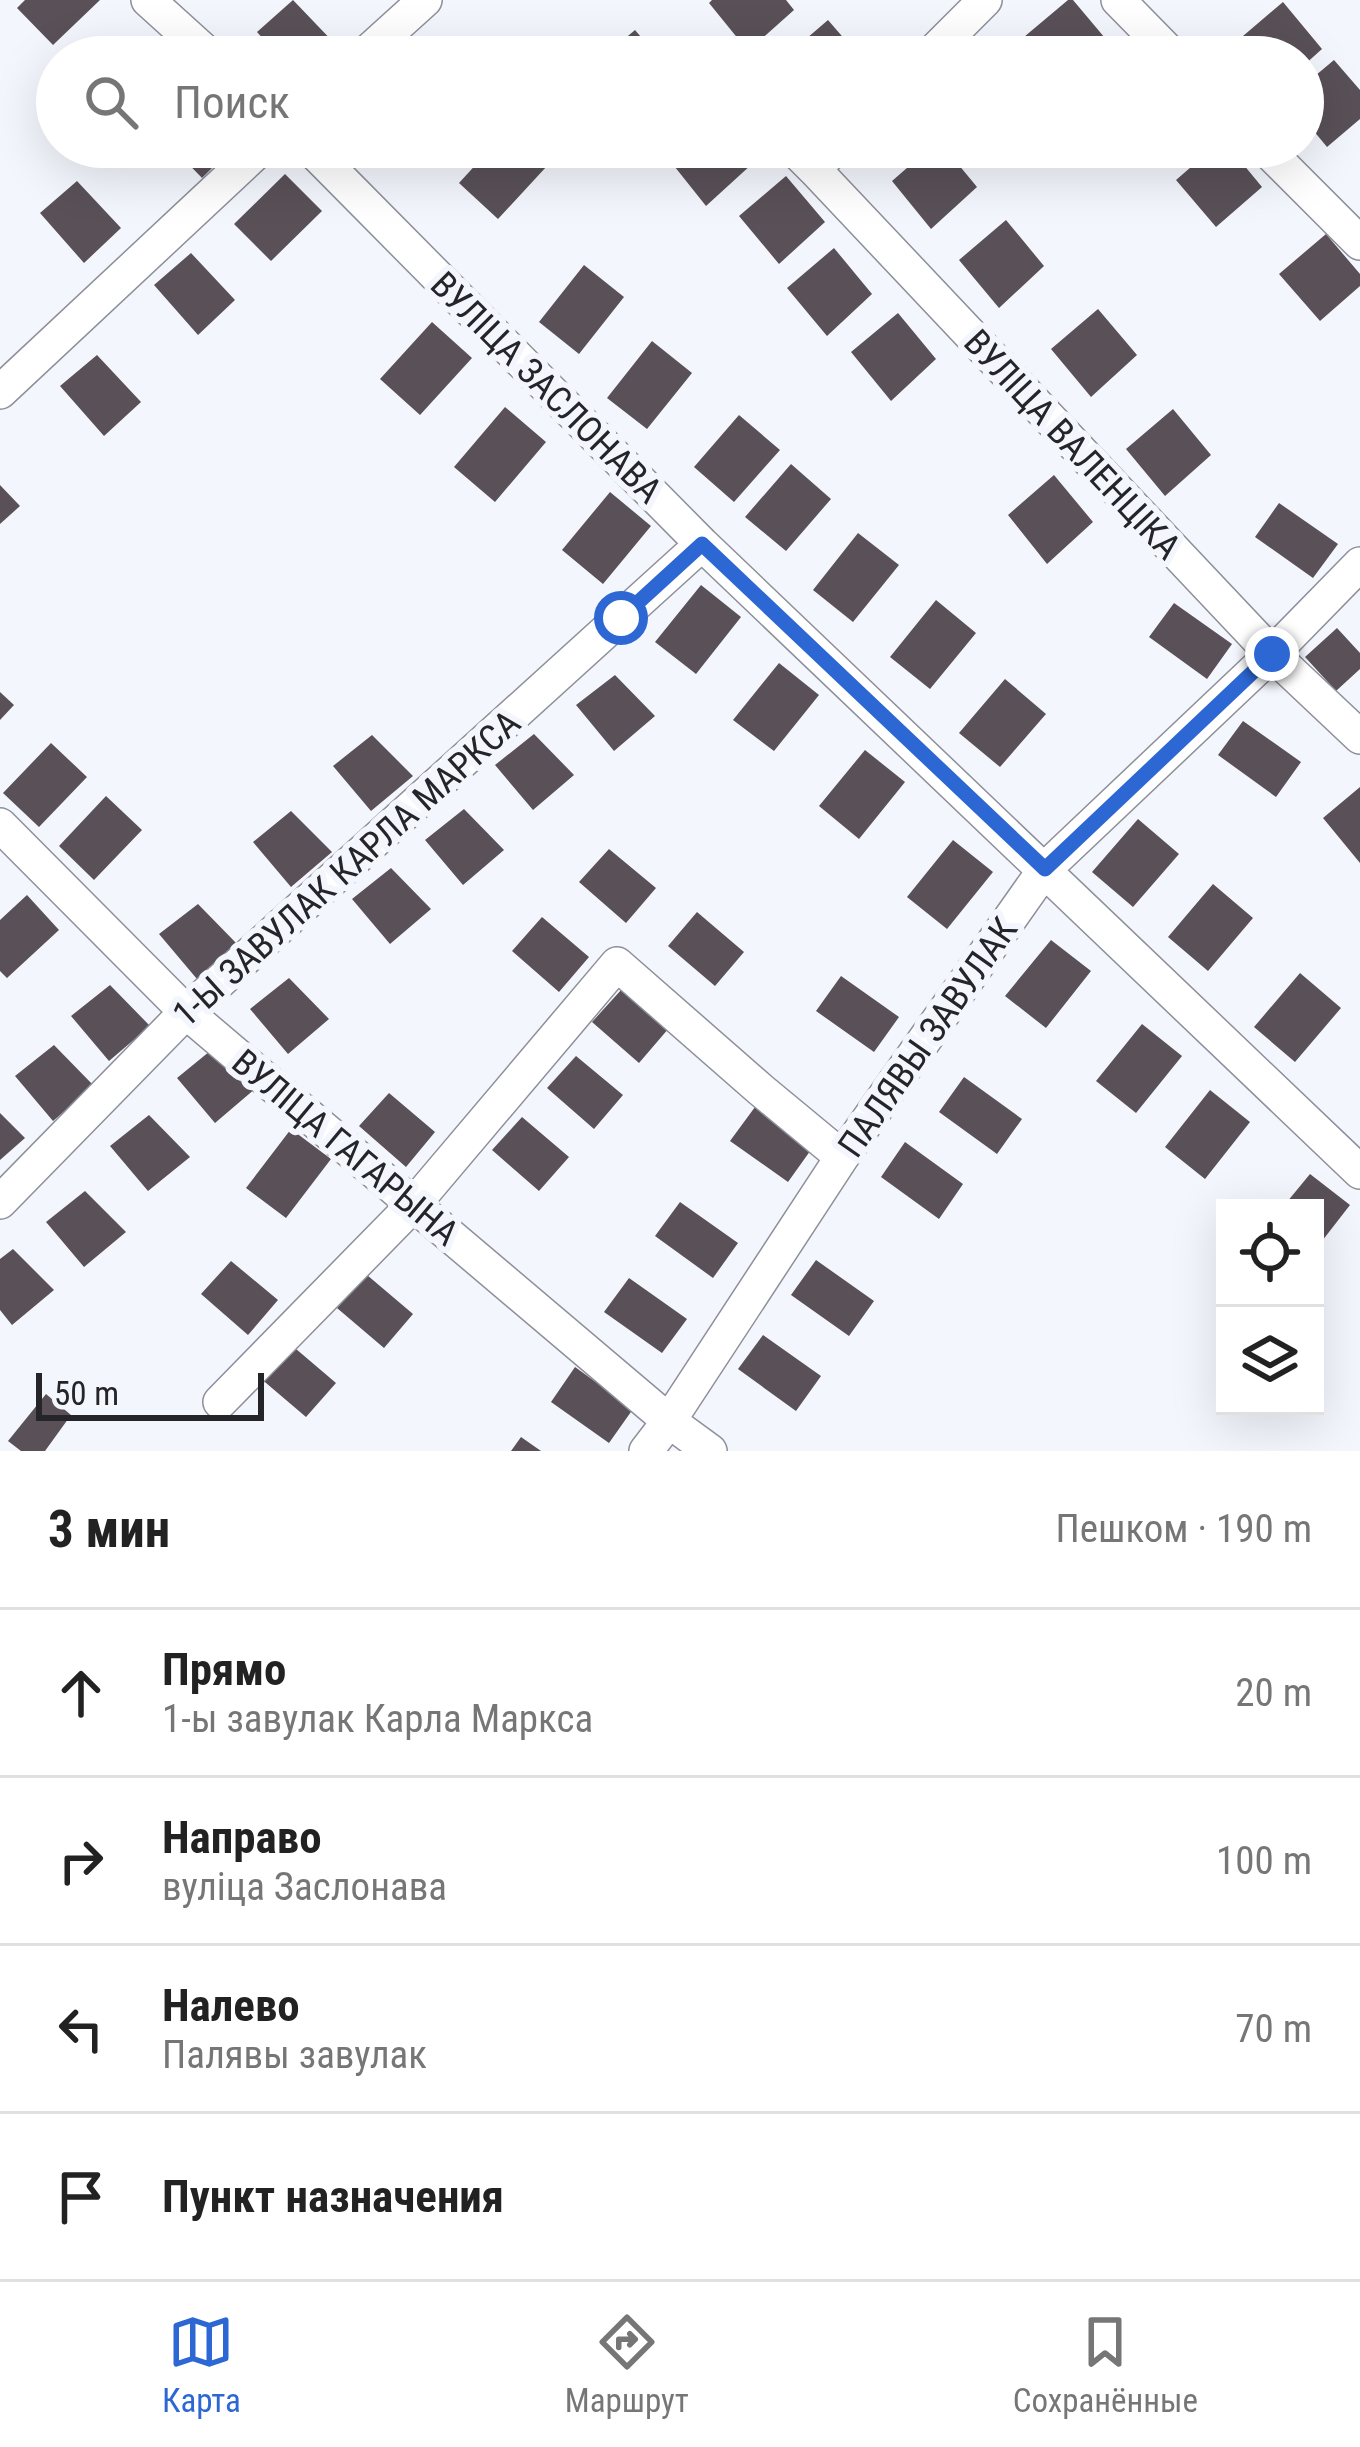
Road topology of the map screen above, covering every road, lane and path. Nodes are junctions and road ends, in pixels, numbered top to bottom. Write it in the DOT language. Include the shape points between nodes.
graph roads {
  1 [pos="148,0"];
  2 [pos="425,0"];
  3 [pos="986,0"];
  4 [pos="1118,0"];
  5 [pos="188,36"];
  6 [pos="385,36"];
  7 [pos="949,36"];
  8 [pos="1153,36"];
  9 [pos="240,168"];
  10 [pos="330,168"];
  11 [pos="827,168"];
  12 [pos="1285,168"];
  13 [pos="1360,243"];
  14 [pos="0,392"];
  15 [pos="702,544"];
  16 [pos="1360,564"];
  17 [pos="1272,654"];
  18 [pos="1360,737"];
  19 [pos="0,825"];
  20 [pos="1045,869"];
  21 [pos="186,1012"];
  22 [pos="842,1157"];
  23 [pos="1360,1172"];
  24 [pos="0,1202"];
  25 [pos="414,1204"];
  26 [pos="220,1402"];
  27 [pos="669,1421"];
  28 [pos="646,1451"];
  29 [pos="710,1451"];
  1 -- 5 [label="street"];
  2 -- 6 [label="street"];
  3 -- 7 [label="street"];
  4 -- 8 [label="street"];
  9 -- 14 [label="street"];
  10 -- 15 [label="street, ВУЛІЦА ЗАСЛОНАВА"];
  11 -- 17 [label="street, ВУЛІЦА ВАЛЕНЦІКА"];
  12 -- 13 [label="street"];
  15 -- 20 [label="street, ВУЛІЦА ЗАСЛОНАВА"];
  15 -- 21 [label="street, 1-Ы ЗАВУЛАК КАРЛА МАРКСА"];
  16 -- 17 [label="street, ПАЛЯВЫ ЗАВУЛАК"];
  17 -- 18 [label="street, ВУЛІЦА ВАЛЕНЦІКА"];
  17 -- 20 [label="street, ПАЛЯВЫ ЗАВУЛАК"];
  19 -- 21 [label="street, ВУЛІЦА ГАГАРЫНА"];
  20 -- 22 [label="street, ПАЛЯВЫ ЗАВУЛАК"];
  20 -- 23 [label="street, ВУЛІЦА ЗАСЛОНАВА"];
  21 -- 24 [label="street, 1-Ы ЗАВУЛАК КАРЛА МАРКСА"];
  21 -- 25 [label="street, ВУЛІЦА ГАГАРЫНА"];
  22 -- 25 [label="street" via="617,964"];
  22 -- 27 [label="street, ПАЛЯВЫ ЗАВУЛАК"];
  25 -- 26 [label="street"];
  25 -- 27 [label="street, ВУЛІЦА ГАГАРЫНА"];
  27 -- 28 [label="street, ПАЛЯВЫ ЗАВУЛАК"];
  27 -- 29 [label="street, ВУЛІЦА ГАГАРЫНА"];
}
